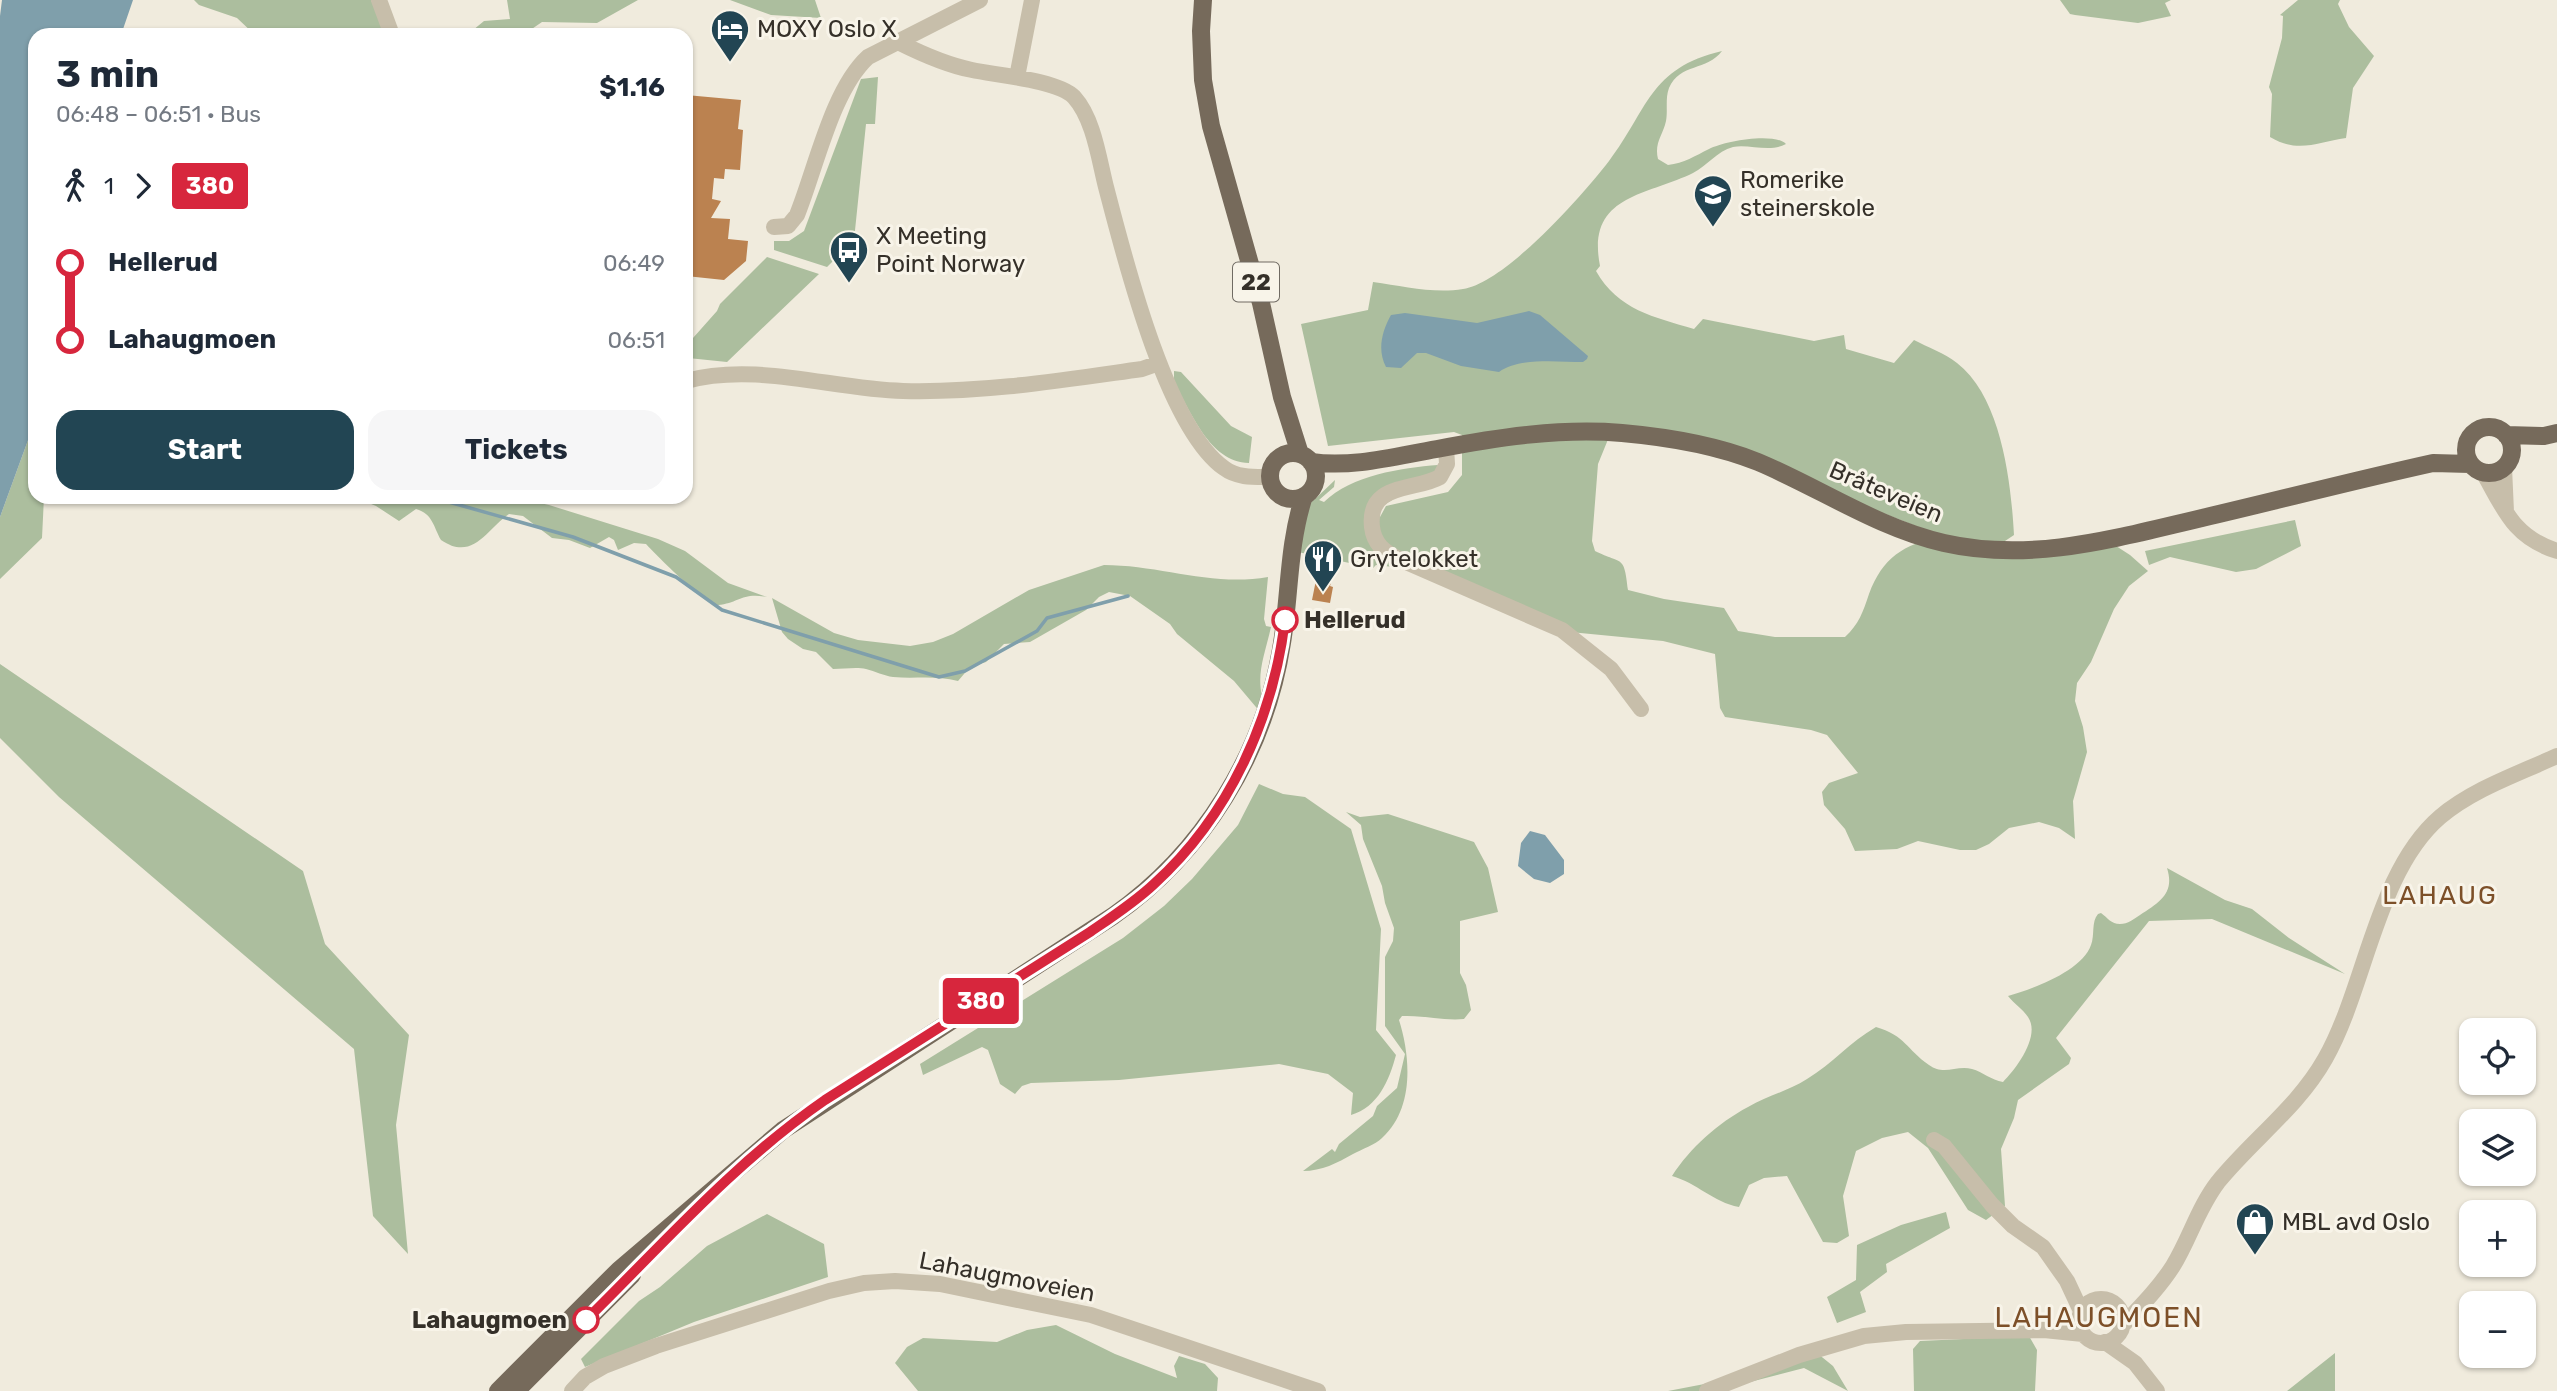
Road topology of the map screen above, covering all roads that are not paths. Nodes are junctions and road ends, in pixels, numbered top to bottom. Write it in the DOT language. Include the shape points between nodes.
graph roads {
  1 [pos="379,0"];
  2 [pos="980,0"];
  3 [pos="1032,0"];
  4 [pos="1203,0"];
  5 [pos="1215,0"];
  6 [pos="389,28"];
  7 [pos="898,42"];
  8 [pos="1017,77"];
  9 [pos="1225,169"];
  10 [pos="774,227"];
  11 [pos="1159,363"];
  12 [pos="693,380"];
  13 [pos="1282,397"];
  14 [pos="2506,435"];
  15 [pos="2550,435"];
  16 [pos="2467,444"];
  17 [pos="1446,447"];
  18 [pos="1281,456"];
  19 [pos="1306,458"];
  20 [pos="2507,462"];
  21 [pos="1362,463"];
  22 [pos="2433,463"];
  23 [pos="2477,468"];
  24 [pos="1270,477"];
  25 [pos="1309,490"];
  26 [pos="1282,496"];
  27 [pos="2506,512"];
  28 [pos="2557,551"];
  29 [pos="1290,554"];
  30 [pos="1641,709"];
  31 [pos="2557,756"];
  32 [pos="1934,1140"];
  33 [pos="694,1209"];
  34 [pos="2067,1281"];
  35 [pos="2152,1291"];
  36 [pos="2095,1299"];
  37 [pos="2116,1305"];
  38 [pos="2080,1313"];
  39 [pos="2121,1328"];
  40 [pos="2045,1329"];
  41 [pos="2083,1334"];
  42 [pos="2105,1342"];
  43 [pos="2135,1363"];
  44 [pos="498,1391"];
  45 [pos="516,1391"];
  46 [pos="572,1391"];
  47 [pos="1318,1391"];
  48 [pos="1707,1391"];
  49 [pos="2157,1391"];
  1 -- 6 [label="street"];
  2 -- 7 [label="street"];
  3 -- 8 [label="street"];
  4 -- 9 [label="main road, 22" via="1204,87"];
  5 -- 9 [label="main road, 22" via="1213,65"];
  7 -- 8 [label="street" via="942,62"];
  7 -- 10 [label="street" via="854,70 797,215 788,226"];
  8 -- 11 [label="street" via="1067,92 1085,118"];
  9 -- 13 [label="main road, 22"];
  11 -- 12 [label="street" via="990,390 901,391 729,373"];
  11 -- 24 [label="street" via="1191,428 1216,462 1240,475"];
  13 -- 18 [label="main road, 22"];
  13 -- 19 [label="main road, 22"];
  14 -- 15 [label="main road"];
  14 -- 16 [label="main road" via="2487,427 2474,432"];
  14 -- 20 [label="main road" via="2511,445"];
  15 -- 20 [label="main road"];
  16 -- 22 [label="main road, Bråteveien"];
  16 -- 23 [label="main road" via="2466,454"];
  17 -- 21 [label="main road, Bråteveien"];
  17 -- 22 [label="main road, Bråteveien" via="1569,431 1680,441 1754,461 1922,536 2018,552 2093,544"];
  17 -- 30 [label="street" via="1447,464 1440,477 1397,488 1379,501 1372,522 1378,544 1399,559 1562,630 1611,669"];
  18 -- 19 [label="main road"];
  18 -- 24 [label="main road, 22"];
  19 -- 21 [label="main road, Bråteveien"];
  19 -- 25 [label="main road, 22" via="1316,472"];
  20 -- 23 [label="main road" via="2494,472"];
  20 -- 27 [label="street"];
  21 -- 25 [label="main road, Bråteveien"];
  22 -- 23 [label="main road, Bråteveien"];
  23 -- 27 [label="street"];
  24 -- 26 [label="main road, 22"];
  25 -- 26 [label="main road" via="1295,499"];
  25 -- 29 [label="main road, 22"];
  26 -- 29 [label="main road, 22"];
  27 -- 28 [label="street" via="2529,538"];
  29 -- 33 [label="main road, 22" via="1283,640 1264,717 1234,781 1182,856 1145,892 1101,924 804,1115"];
  31 -- 35 [label="street" via="2463,801 2420,839 2397,878 2319,1069 2218,1182 2174,1265"];
  32 -- 34 [label="street" via="2008,1221 2043,1247"];
  33 -- 44 [label="main road, 22" via="619,1270"];
  33 -- 45 [label="main road, 22"];
  34 -- 36 [label="street"];
  34 -- 38 [label="street"];
  35 -- 37 [label="street"];
  35 -- 39 [label="street"];
  36 -- 37 [label="street"];
  36 -- 38 [label="street"];
  37 -- 39 [label="street" via="2122,1315"];
  38 -- 40 [label="street"];
  38 -- 41 [label="street"];
  39 -- 42 [label="street"];
  39 -- 43 [label="street"];
  40 -- 41 [label="street"];
  40 -- 48 [label="street" via="1864,1336 1799,1355"];
  41 -- 42 [label="street"];
  42 -- 43 [label="street"];
  43 -- 49 [label="street"];
  46 -- 47 [label="street, Lahaugmoveien" via="604,1366 656,1346 829,1291 895,1281 949,1286 1091,1315"];
}
